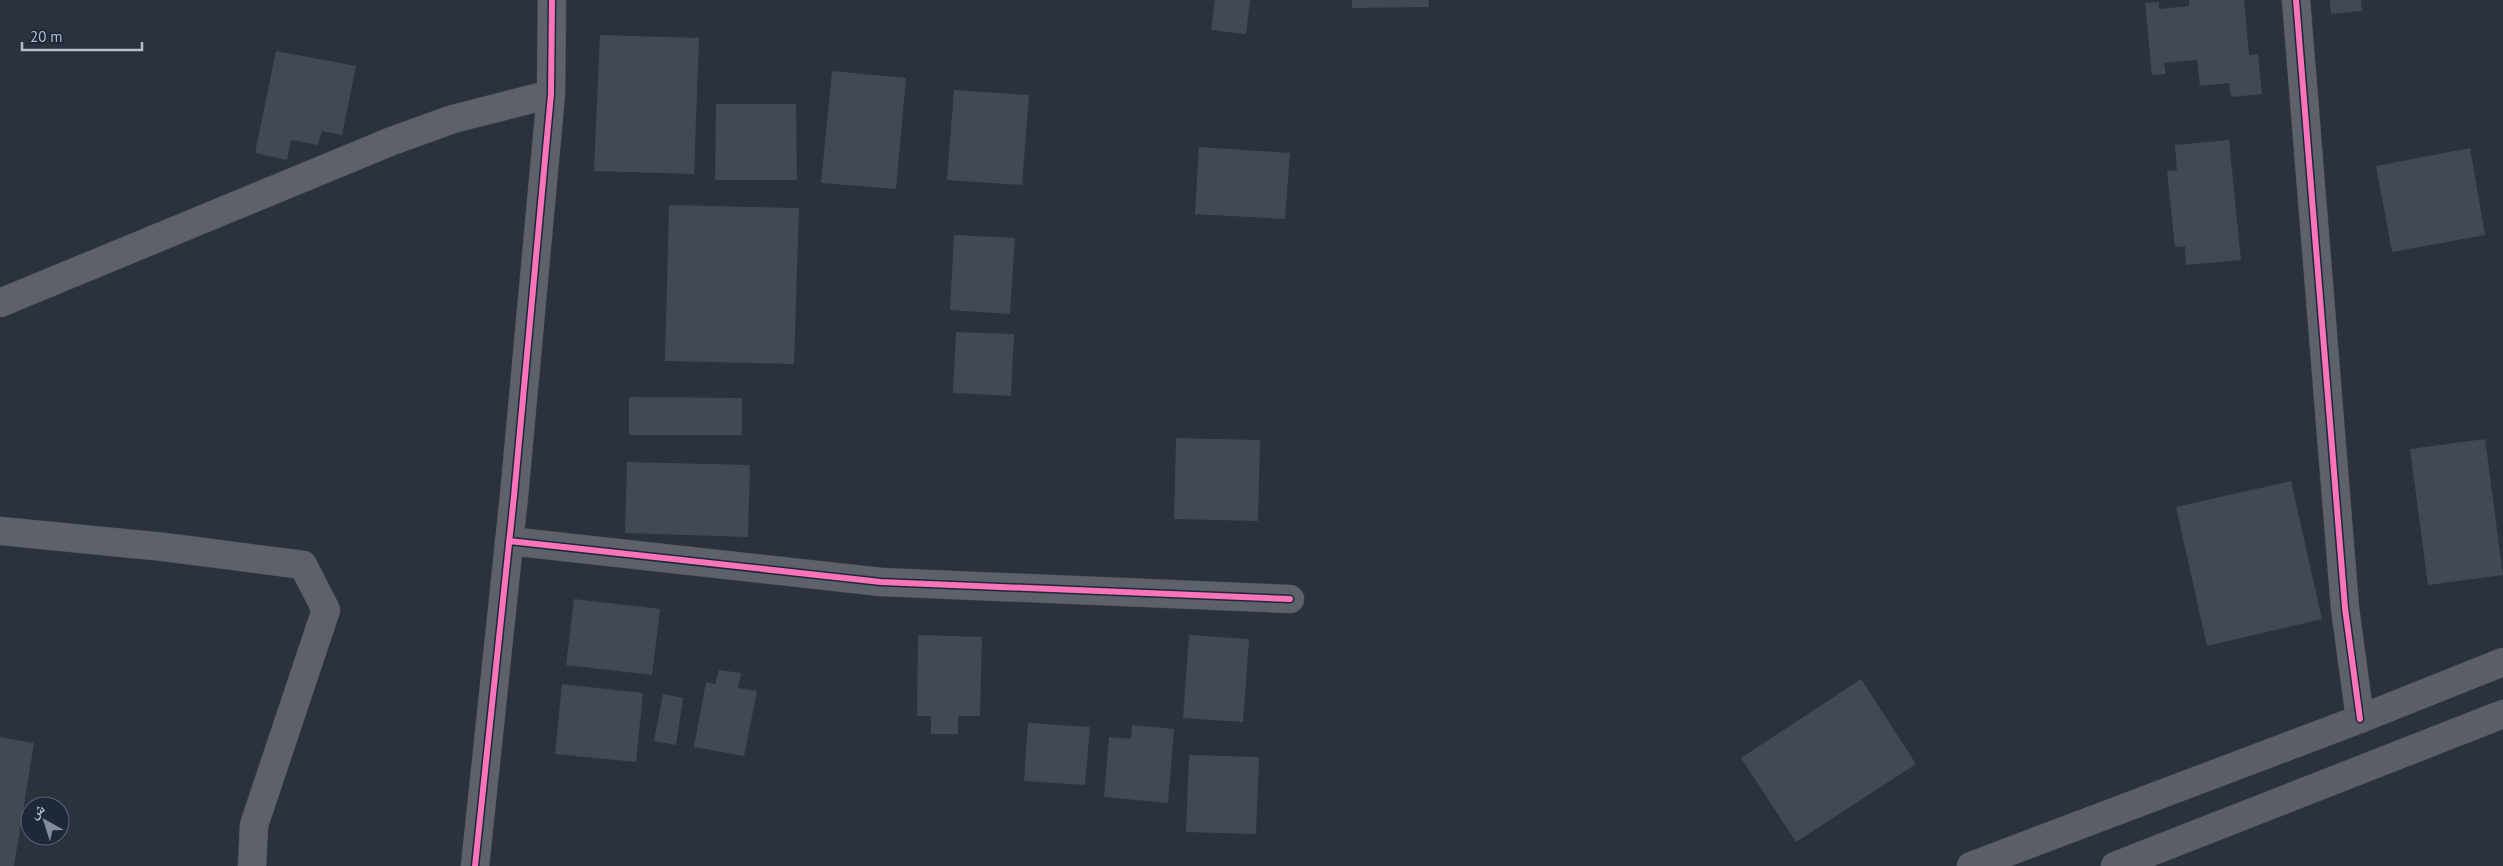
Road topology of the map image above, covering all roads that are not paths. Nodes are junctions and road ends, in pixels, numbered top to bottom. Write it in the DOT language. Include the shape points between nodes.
graph roads {
  1 [pos="552,0"];
  2 [pos="2296,0"];
  3 [pos="551,94"];
  4 [pos="0,303"];
  5 [pos="0,531"];
  6 [pos="509,542"];
  7 [pos="1290,599"];
  8 [pos="2503,662"];
  9 [pos="2503,714"];
  10 [pos="2360,720"];
  11 [pos="252,866"];
  12 [pos="474,866"];
  13 [pos="1971,866"];
  14 [pos="2115,866"];
  1 -- 3 [label="street"];
  2 -- 10 [label="street" via="2344,598"];
  3 -- 4 [label="street" via="453,119 392,142"];
  3 -- 6 [label="street"];
  5 -- 11 [label="street" via="164,546 303,565 326,610 254,825"];
  6 -- 7 [label="street" via="881,582"];
  6 -- 12 [label="street"];
  8 -- 10 [label="street"];
  9 -- 14 [label="street"];
  10 -- 13 [label="street"];
}
